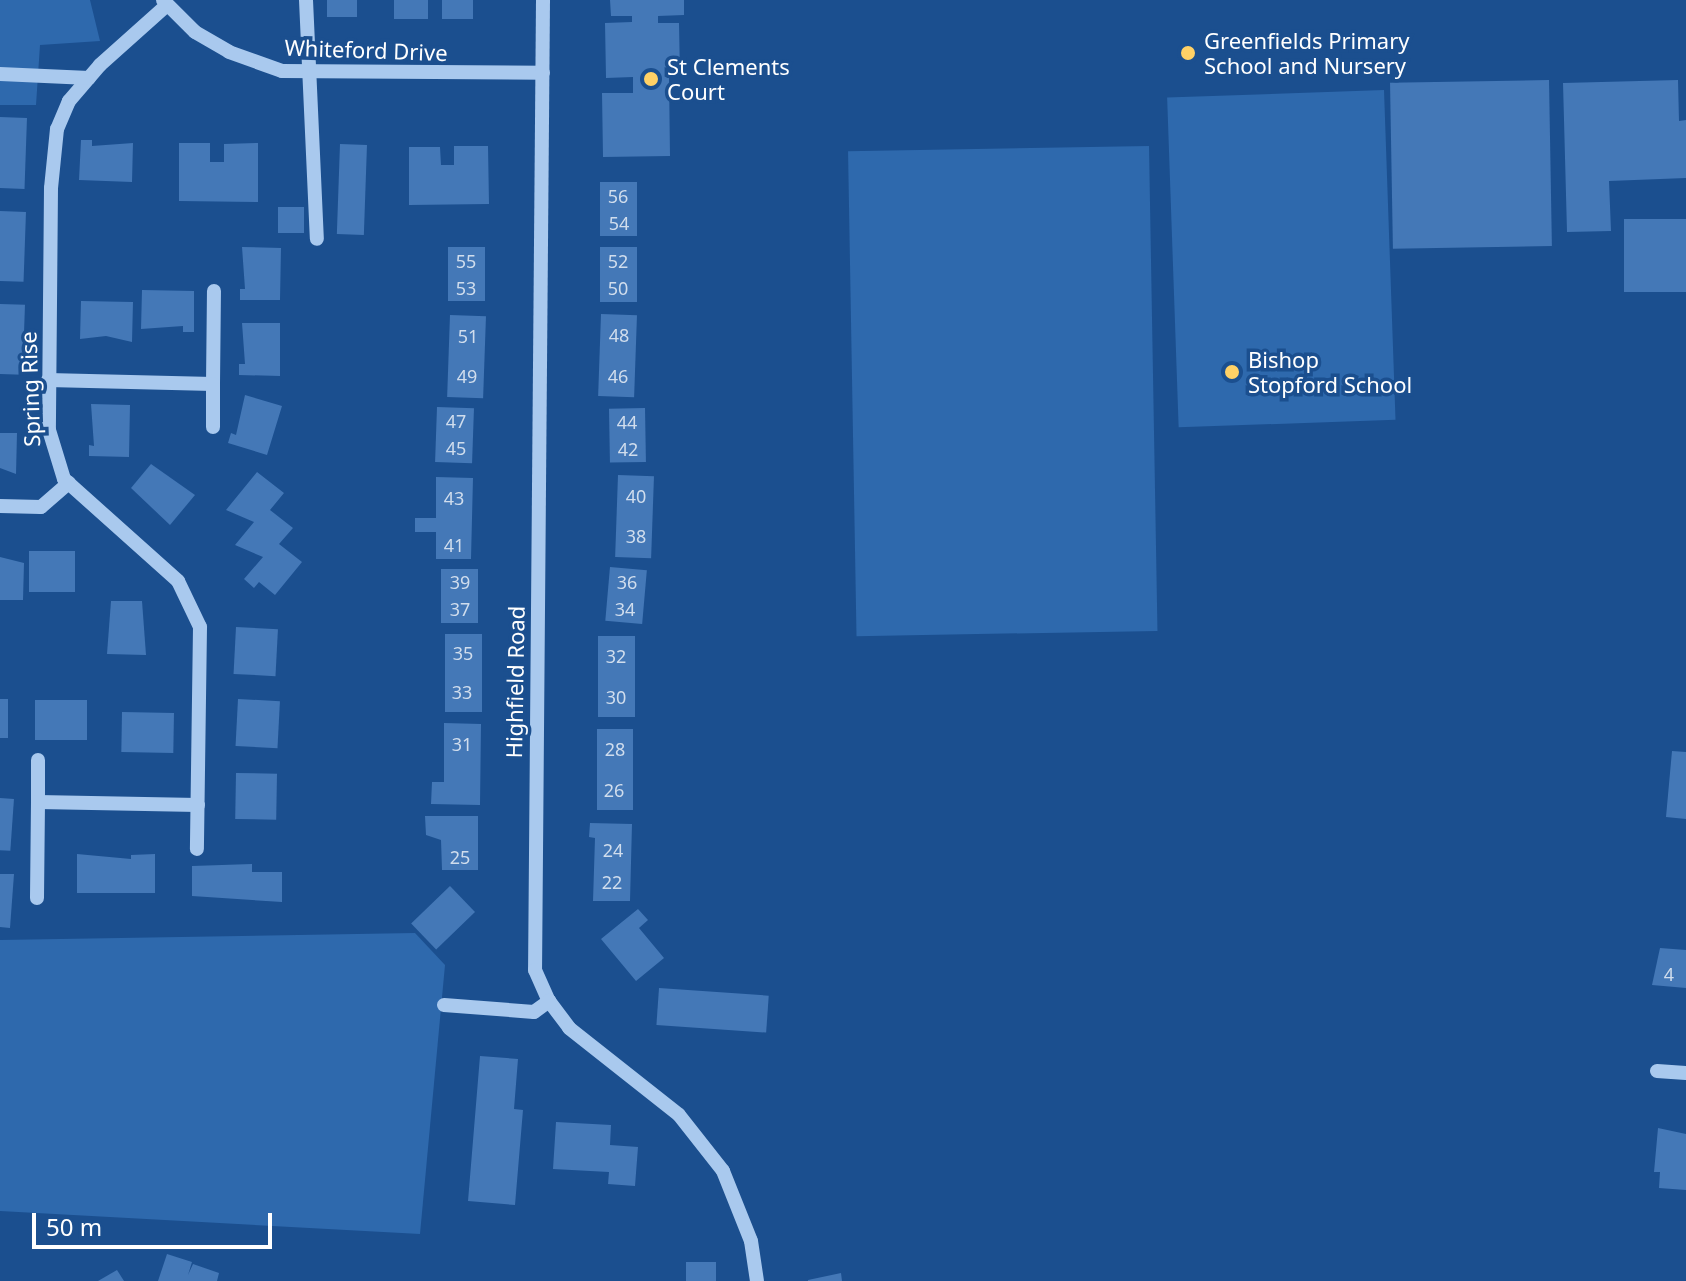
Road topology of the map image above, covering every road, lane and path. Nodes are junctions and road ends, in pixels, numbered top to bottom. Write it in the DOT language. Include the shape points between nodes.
graph roads {
  1 [pos="306,0"];
  2 [pos="543,0"];
  3 [pos="165,3"];
  4 [pos="543,73"];
  5 [pos="0,74"];
  6 [pos="309,74"];
  7 [pos="89,78"];
  8 [pos="317,239"];
  9 [pos="214,291"];
  10 [pos="48,380"];
  11 [pos="213,384"];
  12 [pos="213,427"];
  13 [pos="69,483"];
  14 [pos="0,506"];
  15 [pos="38,760"];
  16 [pos="38,802"];
  17 [pos="198,805"];
  18 [pos="197,849"];
  19 [pos="37,898"];
  20 [pos="549,1001"];
  21 [pos="444,1005"];
  22 [pos="1657,1071"];
  23 [pos="1686,1073"];
  24 [pos="757,1281"];
  1 -- 6 [label="street"];
  2 -- 4 [label="street, Highfield Road"];
  3 -- 6 [label="street, Whiteford Drive" via="229,52 258,65"];
  3 -- 7 [label="street, Spring Rise"];
  4 -- 6 [label="street, Whiteford Drive"];
  4 -- 20 [label="street, Highfield Road" via="534,939 535,970"];
  5 -- 7 [label="street"];
  6 -- 8 [label="street"];
  7 -- 10 [label="street, Spring Rise" via="69,101 53,157"];
  9 -- 11 [label="street"];
  10 -- 11 [label="street"];
  10 -- 13 [label="street, Spring Rise" via="53,454"];
  11 -- 12 [label="street"];
  13 -- 14 [label="street" via="41,507"];
  13 -- 17 [label="street, Spring Rise" via="178,581 200,627"];
  15 -- 16 [label="street"];
  16 -- 17 [label="street"];
  16 -- 19 [label="street"];
  17 -- 18 [label="street, Spring Rise"];
  20 -- 21 [label="street" via="534,1012"];
  20 -- 24 [label="street, Highfield Road" via="569,1028 679,1115 723,1171 751,1241"];
  22 -- 23 [label="street"];
}
